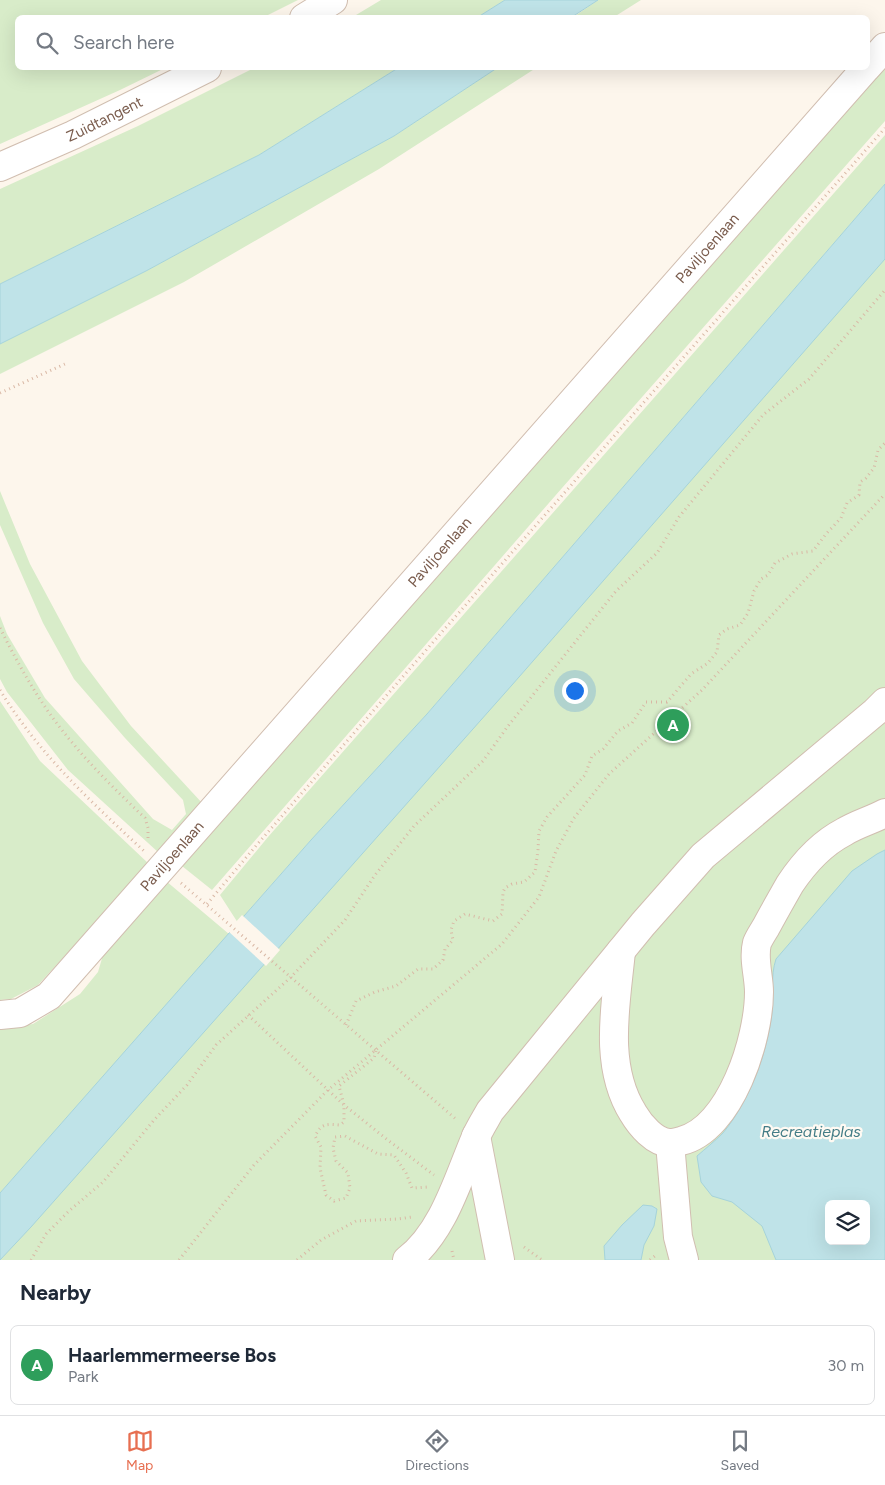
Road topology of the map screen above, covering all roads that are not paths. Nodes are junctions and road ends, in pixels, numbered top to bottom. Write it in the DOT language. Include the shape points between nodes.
graph roads {
  1 [pos="333,0"];
  2 [pos="309,15"];
  3 [pos="885,47"];
  4 [pos="870,64"];
  5 [pos="203,70"];
  6 [pos="864,70"];
  7 [pos="0,166"];
  8 [pos="885,702"];
  9 [pos="885,813"];
  10 [pos="621,951"];
  11 [pos="0,1015"];
  12 [pos="476,1136"];
  13 [pos="670,1144"];
  14 [pos="407,1260"];
  15 [pos="500,1260"];
  16 [pos="684,1260"];
  1 -- 2 [label="street"];
  3 -- 4 [label="street, Paviljoenlaan"];
  5 -- 7 [label="street, Zuidtangent" via="73,135"];
  6 -- 11 [label="street, Paviljoenlaan" via="154,860 49,996 20,1013"];
  8 -- 10 [label="street" via="703,856"];
  9 -- 13 [label="street" via="824,844 791,882 757,943 759,992 756,1022 738,1084 723,1108 702,1131"];
  10 -- 12 [label="street" via="490,1111"];
  10 -- 13 [label="street" via="614,1026 614,1054 620,1084 625,1101 637,1121 661,1141"];
  12 -- 14 [label="street" via="444,1214 417,1253"];
  12 -- 15 [label="street"];
  13 -- 16 [label="street" via="678,1237"];
}
